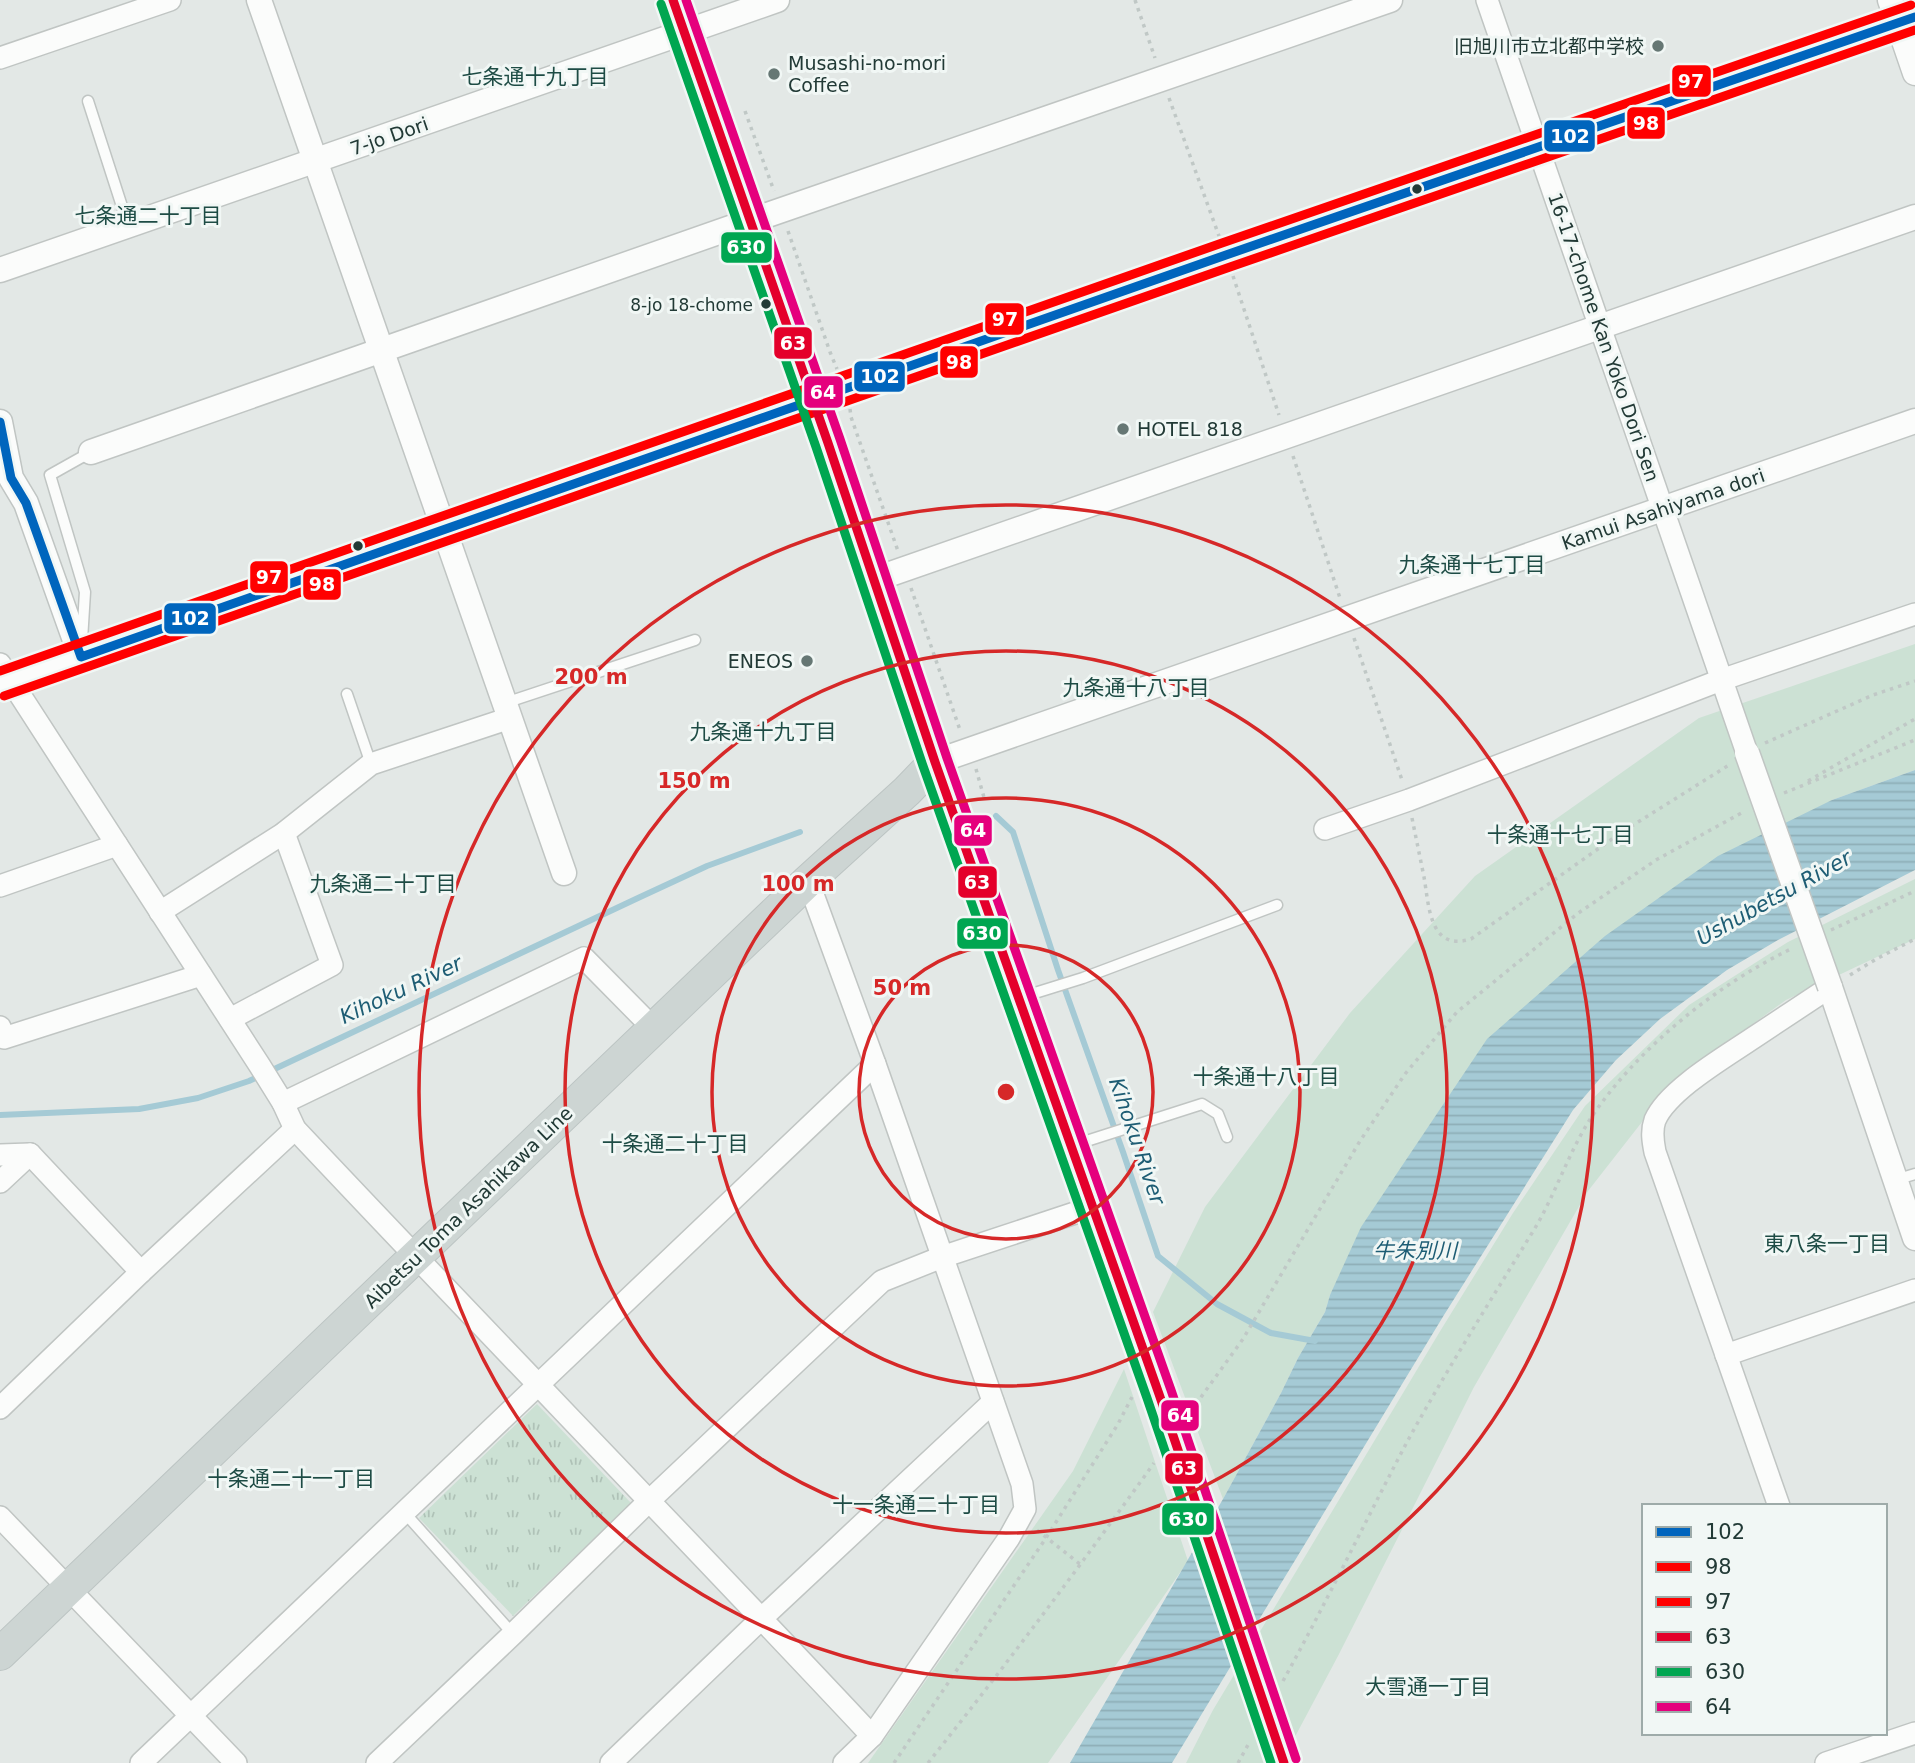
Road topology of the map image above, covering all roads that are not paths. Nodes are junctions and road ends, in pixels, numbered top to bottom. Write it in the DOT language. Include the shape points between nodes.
graph roads {
  1 [pos="170,0"];
  2 [pos="259,0"];
  3 [pos="673,0"];
  4 [pos="777,0"];
  5 [pos="1390,0"];
  6 [pos="1487,0"];
  7 [pos="1911,0"];
  8 [pos="1905,13"];
  9 [pos="685,32"];
  10 [pos="0,58"];
  11 [pos="1915,73"];
  12 [pos="88,101"];
  13 [pos="1538,147"];
  14 [pos="316,162"];
  15 [pos="766,215"];
  16 [pos="1915,217"];
  17 [pos="128,226"];
  18 [pos="0,271"];
  19 [pos="1600,327"];
  20 [pos="381,351"];
  21 [pos="813,400"];
  22 [pos="1915,421"];
  23 [pos="0,422"];
  24 [pos="91,452"];
  25 [pos="6,480"];
  26 [pos="1663,509"];
  27 [pos="445,529"];
  28 [pos="873,580"];
  29 [pos="1915,614"];
  30 [pos="695,640"];
  31 [pos="81,657"];
  32 [pos="4,676"];
  33 [pos="1721,680"];
  34 [pos="347,694"];
  35 [pos="507,710"];
  36 [pos="1747,753"];
  37 [pos="936,762"];
  38 [pos="371,764"];
  39 [pos="1325,829"];
  40 [pos="284,832"];
  41 [pos="117,845"];
  42 [pos="564,873"];
  43 [pos="808,881"];
  44 [pos="0,886"];
  45 [pos="1277,905"];
  46 [pos="160,912"];
  47 [pos="201,975"];
  48 [pos="1830,987"];
  49 [pos="1020,998"];
  50 [pos="230,1019"];
  51 [pos="0,1027"];
  52 [pos="654,1029"];
  53 [pos="875,1064"];
  54 [pos="278,1095"];
  55 [pos="295,1129"];
  56 [pos="1227,1137"];
  57 [pos="1072,1146"];
  58 [pos="30,1154"];
  59 [pos="0,1155"];
  60 [pos="1905,1177"];
  61 [pos="0,1182"];
  62 [pos="1093,1207"];
  63 [pos="1915,1238"];
  64 [pos="416,1257"];
  65 [pos="942,1257"];
  66 [pos="141,1272"];
  67 [pos="1915,1290"];
  68 [pos="1726,1355"];
  69 [pos="538,1386"];
  70 [pos="993,1402"];
  71 [pos="0,1408"];
  72 [pos="649,1501"];
  73 [pos="1778,1504"];
  74 [pos="404,1512"];
  75 [pos="0,1517"];
  76 [pos="68,1589"];
  77 [pos="761,1618"];
  78 [pos="513,1634"];
  79 [pos="0,1654"];
  80 [pos="191,1715"];
  81 [pos="1915,1733"];
  82 [pos="872,1736"];
  83 [pos="1866,1749"];
  84 [pos="141,1763"];
  85 [pos="236,1763"];
  86 [pos="377,1763"];
  87 [pos="611,1763"];
  88 [pos="844,1763"];
  89 [pos="1284,1763"];
  90 [pos="1826,1763"];
  1 -- 10 [label="street"];
  2 -- 14 [label="street"];
  3 -- 9 [label="highway"];
  4 -- 9 [label="street, 7-jo Dori"];
  5 -- 15 [label="street"];
  6 -- 13 [label="street, 16-17-chome Kan Yoko Dori Sen"];
  7 -- 8 [label="street"];
  8 -- 11 [label="street"];
  8 -- 13 [label="street"];
  9 -- 14 [label="street, 7-jo Dori"];
  9 -- 15 [label="highway"];
  12 -- 17 [label="lane"];
  13 -- 19 [label="street, 16-17-chome Kan Yoko Dori Sen"];
  13 -- 21 [label="street"];
  14 -- 17 [label="street, 7-jo Dori"];
  14 -- 20 [label="street"];
  15 -- 20 [label="street"];
  15 -- 21 [label="highway"];
  16 -- 19 [label="street"];
  17 -- 18 [label="street, 7-jo Dori"];
  19 -- 26 [label="street, 16-17-chome Kan Yoko Dori Sen"];
  19 -- 28 [label="street"];
  20 -- 24 [label="street"];
  20 -- 27 [label="street"];
  21 -- 27 [label="street"];
  21 -- 28 [label="highway"];
  22 -- 26 [label="street, Kamui Asahiyama dori"];
  23 -- 25 [label="street"];
  24 -- 31 [label="lane" via="50,475 85,592"];
  25 -- 31 [label="street" via="26,503"];
  26 -- 33 [label="street, 16-17-chome Kan Yoko Dori Sen"];
  26 -- 37 [label="street, Kamui Asahiyama dori"];
  27 -- 31 [label="street"];
  27 -- 35 [label="street"];
  28 -- 37 [label="highway"];
  29 -- 33 [label="street"];
  30 -- 35 [label="lane"];
  31 -- 32 [label="street"];
  32 -- 41 [label="street"];
  33 -- 36 [label="street, 16-17-chome Kan Yoko Dori Sen"];
  33 -- 39 [label="street"];
  34 -- 38 [label="lane"];
  35 -- 38 [label="street"];
  35 -- 42 [label="street"];
  36 -- 48 [label="street, bridge"];
  37 -- 43 [label="main road, Aibetsu Toma Asahikawa Line"];
  37 -- 49 [label="highway"];
  38 -- 40 [label="street"];
  40 -- 46 [label="street"];
  40 -- 50 [label="street" via="332,965"];
  41 -- 44 [label="street"];
  41 -- 46 [label="street"];
  43 -- 52 [label="main road, Aibetsu Toma Asahikawa Line"];
  43 -- 53 [label="street"];
  45 -- 49 [label="lane"];
  46 -- 47 [label="street"];
  47 -- 50 [label="street"];
  47 -- 51 [label="street" via="4,1038"];
  48 -- 60 [label="street"];
  48 -- 68 [label="street" via="1698,1076 1664,1106 1653,1128 1655,1152"];
  49 -- 57 [label="highway"];
  50 -- 54 [label="street"];
  52 -- 54 [label="street" via="584,958"];
  52 -- 64 [label="main road, Aibetsu Toma Asahikawa Line"];
  53 -- 65 [label="street"];
  53 -- 69 [label="street"];
  54 -- 55 [label="street"];
  55 -- 64 [label="street"];
  55 -- 66 [label="street"];
  56 -- 57 [label="lane" via="1218,1114 1202,1104"];
  57 -- 62 [label="highway"];
  58 -- 59 [label="street"];
  58 -- 61 [label="street"];
  58 -- 66 [label="street"];
  60 -- 63 [label="street"];
  62 -- 65 [label="street"];
  62 -- 89 [label="highway, bridge"];
  64 -- 69 [label="street"];
  64 -- 76 [label="main road, Aibetsu Toma Asahikawa Line"];
  65 -- 70 [label="street"];
  65 -- 72 [label="street" via="882,1281"];
  66 -- 71 [label="street"];
  67 -- 68 [label="street"];
  68 -- 73 [label="street"];
  69 -- 72 [label="street"];
  69 -- 74 [label="street"];
  70 -- 77 [label="street"];
  70 -- 82 [label="street" via="1022,1484 1025,1509"];
  72 -- 77 [label="street"];
  72 -- 78 [label="street"];
  74 -- 78 [label="lane"];
  74 -- 80 [label="street"];
  75 -- 76 [label="street"];
  76 -- 79 [label="main road, Aibetsu Toma Asahikawa Line"];
  76 -- 80 [label="street"];
  77 -- 82 [label="street"];
  77 -- 87 [label="street"];
  78 -- 86 [label="street"];
  80 -- 84 [label="street"];
  80 -- 85 [label="street"];
  81 -- 83 [label="street"];
  82 -- 88 [label="street"];
  83 -- 90 [label="street"];
}
